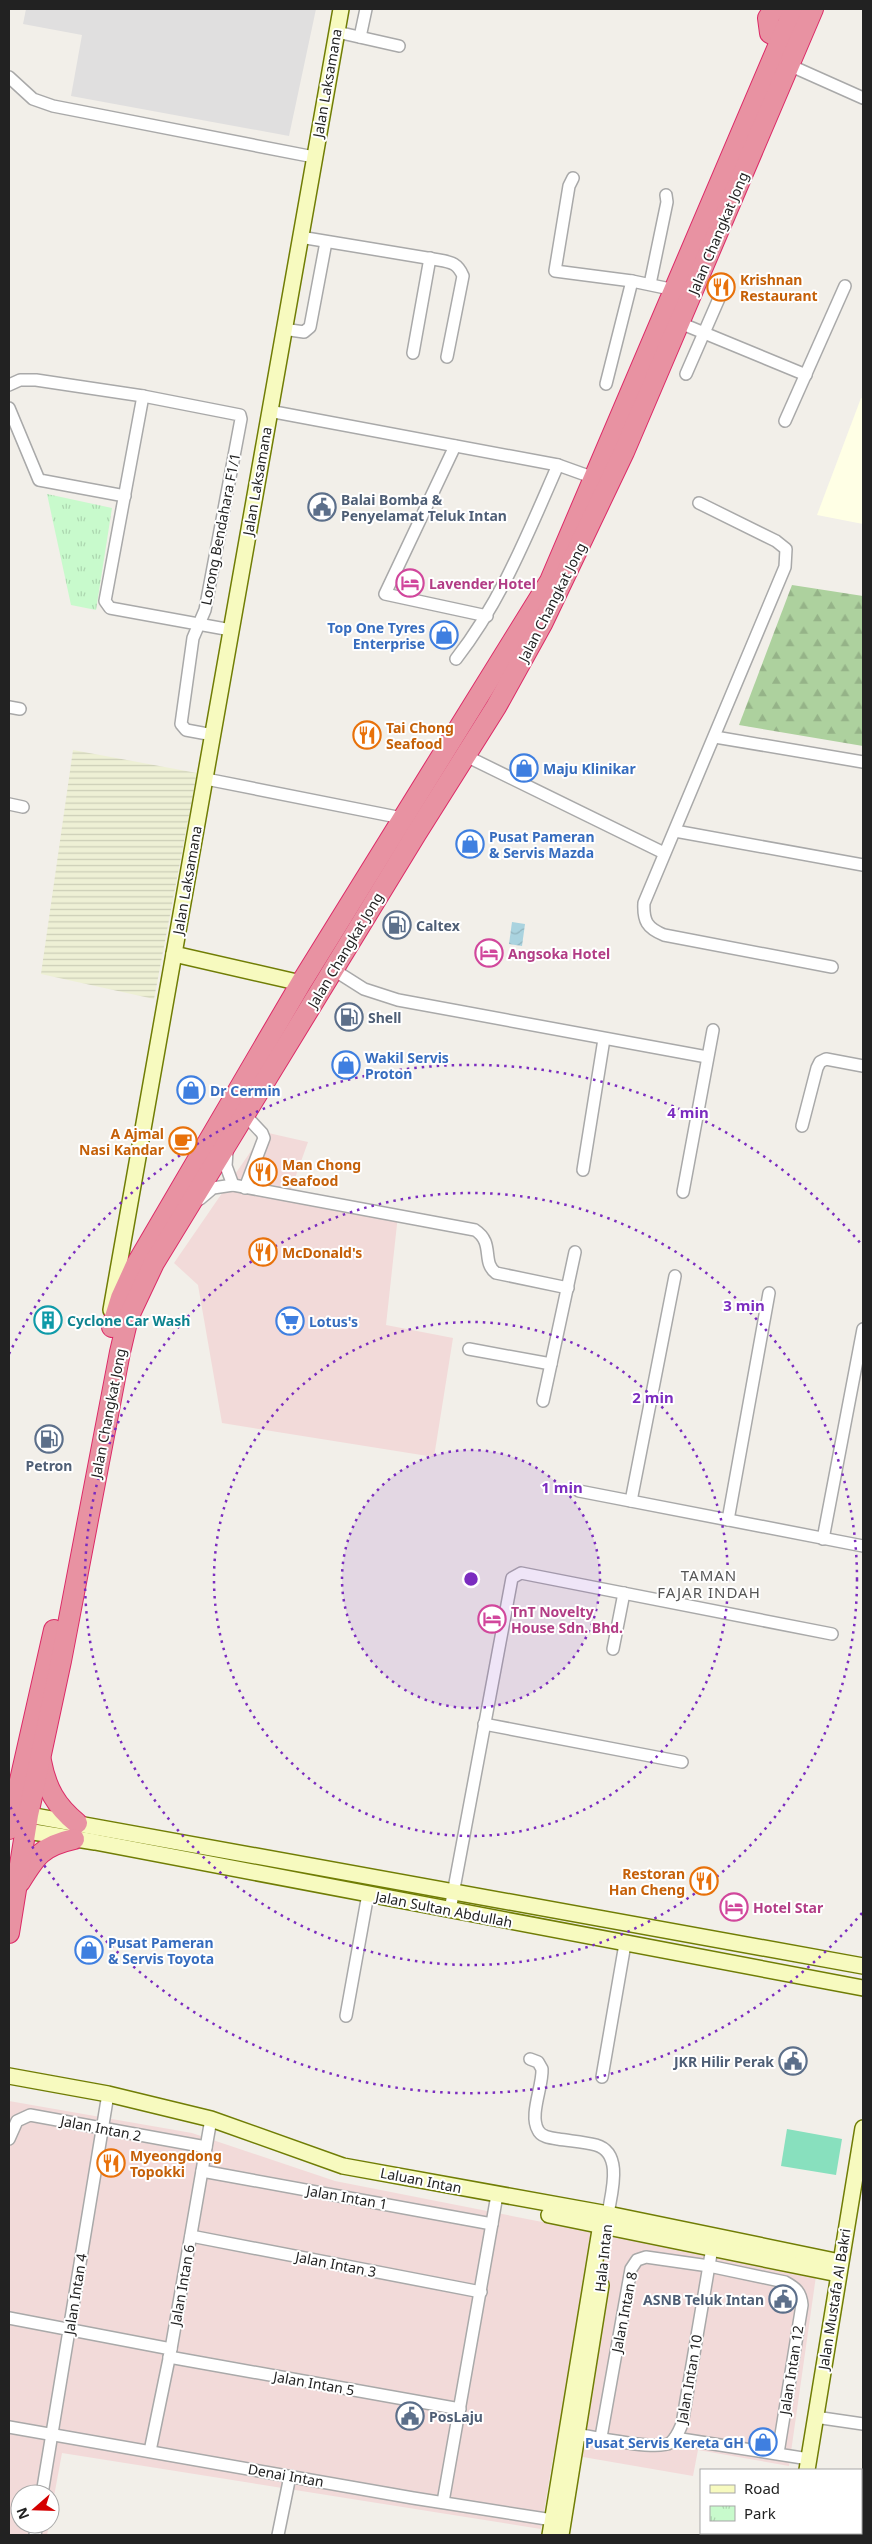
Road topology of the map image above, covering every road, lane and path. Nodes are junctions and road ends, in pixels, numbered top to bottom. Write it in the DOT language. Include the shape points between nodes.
graph roads {
  1 [pos="341,9"];
  2 [pos="366,9"];
  3 [pos="774,9"];
  4 [pos="794,9"];
  5 [pos="813,9"];
  6 [pos="336,32"];
  7 [pos="360,37"];
  8 [pos="781,39"];
  9 [pos="399,46"];
  10 [pos="789,65"];
  11 [pos="9,78"];
  12 [pos="863,98"];
  13 [pos="314,157"];
  14 [pos="573,178"];
  15 [pos="666,195"];
  16 [pos="300,237"];
  17 [pos="326,242"];
  18 [pos="430,258"];
  19 [pos="632,281"];
  20 [pos="650,284"];
  21 [pos="845,286"];
  22 [pos="724,287"];
  23 [pos="675,290"];
  24 [pos="680,323"];
  25 [pos="283,329"];
  26 [pos="705,332"];
  27 [pos="413,353"];
  28 [pos="447,357"];
  29 [pos="686,374"];
  30 [pos="806,375"];
  31 [pos="606,384"];
  32 [pos="9,385"];
  33 [pos="143,396"];
  34 [pos="9,408"];
  35 [pos="269,411"];
  36 [pos="785,421"];
  37 [pos="454,446"];
  38 [pos="558,465"];
  39 [pos="602,481"];
  40 [pos="125,496"];
  41 [pos="699,503"];
  42 [pos="486,616"];
  43 [pos="199,624"];
  44 [pos="231,630"];
  45 [pos="456,659"];
  46 [pos="496,707"];
  47 [pos="214,735"];
  48 [pos="454,737"];
  49 [pos="715,737"];
  50 [pos="466,756"];
  51 [pos="863,762"];
  52 [pos="206,779"];
  53 [pos="9,804"];
  54 [pos="23,807"];
  55 [pos="402,818"];
  56 [pos="675,831"];
  57 [pos="664,853"];
  58 [pos="863,865"];
  59 [pos="174,954"];
  60 [pos="832,967"];
  61 [pos="334,970"];
  62 [pos="301,983"];
  63 [pos="713,1030"];
  64 [pos="291,1039"];
  65 [pos="604,1039"];
  66 [pos="707,1057"];
  67 [pos="863,1066"];
  68 [pos="250,1070"];
  69 [pos="245,1115"];
  70 [pos="802,1126"];
  71 [pos="229,1142"];
  72 [pos="583,1170"];
  73 [pos="233,1185"];
  74 [pos="245,1188"];
  75 [pos="683,1192"];
  76 [pos="187,1211"];
  77 [pos="575,1252"];
  78 [pos="676,1276"];
  79 [pos="568,1288"];
  80 [pos="769,1293"];
  81 [pos="112,1326"];
  82 [pos="863,1329"];
  83 [pos="469,1349"];
  84 [pos="551,1364"];
  85 [pos="543,1401"];
  86 [pos="579,1491"];
  87 [pos="631,1501"];
  88 [pos="728,1520"];
  89 [pos="823,1539"];
  90 [pos="863,1546"];
  91 [pos="624,1593"];
  92 [pos="832,1634"];
  93 [pos="613,1648"];
  94 [pos="484,1724"];
  95 [pos="32,1759"];
  96 [pos="682,1762"];
  97 [pos="9,1781"];
  98 [pos="14,1822"];
  99 [pos="75,1831"];
  100 [pos="16,1889"];
  101 [pos="453,1892"];
  102 [pos="368,1894"];
  103 [pos="450,1910"];
  104 [pos="9,1932"];
  105 [pos="625,1944"];
  106 [pos="863,1966"];
  107 [pos="863,1988"];
  108 [pos="346,2016"];
  109 [pos="530,2059"];
  110 [pos="9,2076"];
  111 [pos="602,2077"];
  112 [pos="9,2088"];
  113 [pos="107,2100"];
  114 [pos="210,2124"];
  115 [pos="863,2128"];
  116 [pos="102,2129"];
  117 [pos="9,2139"];
  118 [pos="206,2147"];
  119 [pos="202,2171"];
  120 [pos="496,2200"];
  121 [pos="606,2222"];
  122 [pos="492,2224"];
  123 [pos="190,2236"];
  124 [pos="713,2242"];
  125 [pos="709,2266"];
  126 [pos="839,2268"];
  127 [pos="481,2292"];
  128 [pos="9,2318"];
  129 [pos="70,2330"];
  130 [pos="170,2353"];
  131 [pos="460,2409"];
  132 [pos="815,2417"];
  133 [pos="863,2424"];
  134 [pos="9,2427"];
  135 [pos="572,2433"];
  136 [pos="52,2435"];
  137 [pos="601,2437"];
  138 [pos="676,2438"];
  139 [pos="150,2451"];
  140 [pos="778,2453"];
  141 [pos="808,2465"];
  142 [pos="290,2476"];
  143 [pos="44,2484"];
  144 [pos="443,2502"];
  145 [pos="559,2526"];
  146 [pos="278,2535"];
  147 [pos="550,2535"];
  1 -- 6 [label="street, Jalan Laksamana"];
  2 -- 7 [label="street"];
  3 -- 8 [label="highway" via="768,18 768,26 770,33"];
  4 -- 8 [label="highway, Jalan Changkat Jong"];
  5 -- 8 [label="highway" via="795,33"];
  5 -- 10 [label="highway, Jalan Changkat Jong"];
  6 -- 7 [label="street"];
  6 -- 13 [label="street, Jalan Laksamana"];
  7 -- 9 [label="street"];
  8 -- 23 [label="highway, Jalan Changkat Jong"];
  10 -- 12 [label="street"];
  10 -- 24 [label="highway, Jalan Changkat Jong"];
  11 -- 13 [label="street" via="33,99 53,106"];
  13 -- 16 [label="street, Jalan Laksamana"];
  14 -- 19 [label="street" via="555,271"];
  15 -- 20 [label="street"];
  16 -- 17 [label="street"];
  16 -- 25 [label="street, Jalan Laksamana"];
  17 -- 18 [label="street"];
  17 -- 25 [label="street" via="310,327 304,332"];
  18 -- 27 [label="street"];
  18 -- 28 [label="street" via="453,263 460,268 462,276"];
  19 -- 20 [label="street"];
  19 -- 31 [label="street"];
  20 -- 23 [label="street"];
  21 -- 30 [label="street"];
  22 -- 26 [label="street"];
  23 -- 39 [label="highway, Jalan Changkat Jong"];
  24 -- 26 [label="street"];
  24 -- 39 [label="highway, Jalan Changkat Jong"];
  25 -- 35 [label="street, Jalan Laksamana"];
  26 -- 29 [label="street"];
  26 -- 30 [label="street"];
  30 -- 36 [label="street"];
  32 -- 33 [label="street" via="20,380 36,380"];
  33 -- 40 [label="street"];
  33 -- 43 [label="street, Lorong Bendahara F1/1" via="236,412 241,419 207,601"];
  34 -- 40 [label="street" via="39,480"];
  35 -- 37 [label="street"];
  35 -- 44 [label="street, Jalan Laksamana"];
  37 -- 38 [label="street"];
  37 -- 42 [label="street" via="386,594"];
  38 -- 39 [label="street"];
  38 -- 42 [label="street" via="516,561"];
  39 -- 46 [label="highway, Jalan Changkat Jong" via="565,581"];
  39 -- 48 [label="highway, Jalan Changkat Jong" via="550,581"];
  40 -- 43 [label="street" via="105,601 107,606"];
  41 -- 49 [label="street" via="776,541 786,549 787,558"];
  42 -- 45 [label="street"];
  43 -- 44 [label="street"];
  43 -- 47 [label="street, Lorong Bendahara F1/1" via="193,638 181,724 186,730"];
  44 -- 47 [label="street, Jalan Laksamana"];
  46 -- 48 [label="highway" via="484,706"];
  46 -- 50 [label="highway, Jalan Changkat Jong"];
  47 -- 52 [label="street, Jalan Laksamana"];
  48 -- 55 [label="highway, Jalan Changkat Jong"];
  49 -- 51 [label="street"];
  49 -- 56 [label="street"];
  50 -- 57 [label="street"];
  50 -- 61 [label="highway, Jalan Changkat Jong"];
  52 -- 55 [label="street"];
  52 -- 59 [label="street, Jalan Laksamana"];
  53 -- 54 [label="street"];
  55 -- 62 [label="highway, Jalan Changkat Jong"];
  56 -- 57 [label="street"];
  56 -- 58 [label="street"];
  57 -- 60 [label="street" via="644,903 643,918 651,930"];
  59 -- 62 [label="street, Jalan Laksamana"];
  59 -- 81 [label="street, Jalan Laksamana" via="114,1288"];
  61 -- 64 [label="highway, Jalan Changkat Jong"];
  61 -- 65 [label="street" via="382,996"];
  62 -- 68 [label="highway, Jalan Changkat Jong"];
  63 -- 66 [label="street"];
  64 -- 68 [label="highway" via="264,1068"];
  64 -- 69 [label="highway, Jalan Changkat Jong"];
  65 -- 66 [label="street"];
  65 -- 72 [label="street"];
  66 -- 75 [label="street"];
  67 -- 70 [label="street" via="826,1059 820,1062"];
  68 -- 81 [label="highway, Jalan Changkat Jong" via="136,1265"];
  69 -- 71 [label="highway, Jalan Changkat Jong"];
  69 -- 74 [label="street" via="264,1138"];
  71 -- 73 [label="street" via="226,1166"];
  71 -- 76 [label="highway, Jalan Changkat Jong"];
  73 -- 74 [label="street"];
  73 -- 76 [label="street" via="213,1188"];
  74 -- 79 [label="street" via="475,1230 487,1241 490,1265 496,1273"];
  76 -- 95 [label="highway, Jalan Changkat Jong" via="142,1285 124,1332 62,1661"];
  77 -- 79 [label="street"];
  78 -- 87 [label="street"];
  79 -- 84 [label="street"];
  80 -- 88 [label="street"];
  81 -- 95 [label="highway, Jalan Changkat Jong"];
  82 -- 89 [label="street"];
  83 -- 84 [label="street"];
  84 -- 85 [label="street"];
  86 -- 87 [label="street"];
  87 -- 88 [label="street"];
  88 -- 89 [label="street"];
  89 -- 90 [label="street"];
  91 -- 92 [label="street"];
  91 -- 93 [label="street"];
  91 -- 94 [label="street" via="521,1572 516,1574 512,1578"];
  94 -- 96 [label="street"];
  94 -- 101 [label="street"];
  95 -- 97 [label="highway"];
  95 -- 98 [label="highway, Jalan Changkat Jong"];
  95 -- 99 [label="highway"];
  98 -- 99 [label="street, Jalan Sultan Abdullah"];
  98 -- 100 [label="highway, Jalan Changkat Jong"];
  99 -- 100 [label="highway" via="39,1854"];
  99 -- 101 [label="street, Jalan Sultan Abdullah"];
  99 -- 102 [label="street, Jalan Sultan Abdullah"];
  100 -- 104 [label="highway, Jalan Changkat Jong"];
  101 -- 103 [label="street"];
  101 -- 106 [label="street, Jalan Sultan Abdullah"];
  102 -- 103 [label="street, Jalan Sultan Abdullah"];
  102 -- 108 [label="street"];
  103 -- 105 [label="street, Jalan Sultan Abdullah"];
  105 -- 107 [label="street, Jalan Sultan Abdullah"];
  105 -- 111 [label="street"];
  109 -- 121 [label="street" via="538,2062 542,2069 536,2116 538,2131 553,2139 597,2145 611,2158 613,2180"];
  110 -- 113 [label="street, Laluan Intan"];
  112 -- 113 [label="street, Laluan Intan"];
  113 -- 114 [label="street, Laluan Intan"];
  113 -- 116 [label="street, Jalan Intan 4"];
  114 -- 118 [label="street, Jalan Intan 6"];
  114 -- 120 [label="street, Laluan Intan" via="343,2166"];
  115 -- 126 [label="street, Jalan Mustafa Al Bakri"];
  116 -- 117 [label="street, Jalan Intan 2" via="30,2115 17,2121"];
  116 -- 118 [label="street, Jalan Intan 2"];
  116 -- 129 [label="street, Jalan Intan 4"];
  118 -- 119 [label="street, Jalan Intan 6"];
  119 -- 122 [label="street, Jalan Intan 1"];
  119 -- 123 [label="street, Jalan Intan 6"];
  120 -- 121 [label="street, Laluan Intan"];
  120 -- 122 [label="street"];
  121 -- 124 [label="street, Laluan Intan"];
  121 -- 135 [label="street, Hala Intan"];
  122 -- 127 [label="street"];
  123 -- 127 [label="street, Jalan Intan 3"];
  123 -- 130 [label="street, Jalan Intan 6"];
  124 -- 125 [label="street, Jalan Intan 10"];
  124 -- 126 [label="street, Laluan Intan"];
  125 -- 137 [label="street, Jalan Intan 8" via="646,2257 637,2260 631,2269"];
  125 -- 138 [label="street, Jalan Intan 10" via="682,2424"];
  125 -- 140 [label="street, Jalan Intan 12" via="785,2282 796,2288 801,2296"];
  126 -- 132 [label="street, Jalan Mustafa Al Bakri"];
  127 -- 131 [label="street"];
  128 -- 129 [label="street, Jalan Intan 5"];
  129 -- 130 [label="street, Jalan Intan 5"];
  129 -- 136 [label="street, Jalan Intan 4"];
  130 -- 131 [label="street, Jalan Intan 5"];
  130 -- 139 [label="street, Jalan Intan 6"];
  131 -- 144 [label="street"];
  132 -- 133 [label="street"];
  132 -- 141 [label="street, Jalan Mustafa Al Bakri"];
  134 -- 136 [label="street, Denai Intan"];
  135 -- 137 [label="street, Jalan Intan 10"];
  135 -- 145 [label="street, Hala Intan"];
  136 -- 139 [label="street, Denai Intan"];
  136 -- 143 [label="street, Jalan Intan 4"];
  137 -- 138 [label="street, Jalan Intan 10" via="655,2446 670,2443"];
  138 -- 140 [label="street"];
  139 -- 142 [label="street, Denai Intan"];
  140 -- 141 [label="street"];
  142 -- 144 [label="street, Denai Intan"];
  142 -- 146 [label="street"];
  144 -- 145 [label="street, Denai Intan"];
  145 -- 147 [label="street, Hala Intan"];
}
